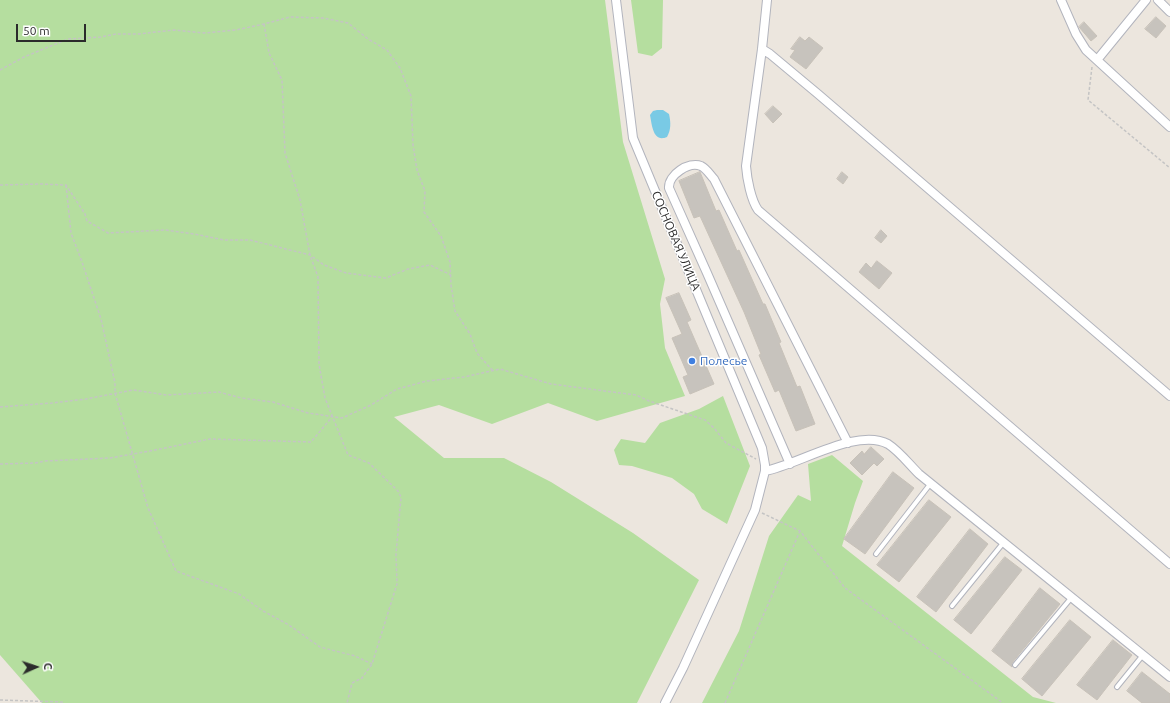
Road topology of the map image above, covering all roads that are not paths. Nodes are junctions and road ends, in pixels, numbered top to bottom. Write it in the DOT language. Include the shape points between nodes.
graph roads {
  1 [pos="616,0"];
  2 [pos="766,0"];
  3 [pos="1061,0"];
  4 [pos="1146,0"];
  5 [pos="1158,0"];
  6 [pos="1170,12"];
  7 [pos="762,50"];
  8 [pos="1095,58"];
  9 [pos="1170,127"];
  10 [pos="1170,396"];
  11 [pos="848,443"];
  12 [pos="790,464"];
  13 [pos="765,470"];
  14 [pos="931,483"];
  15 [pos="1004,542"];
  16 [pos="876,554"];
  17 [pos="1170,564"];
  18 [pos="1072,597"];
  19 [pos="952,606"];
  20 [pos="1143,655"];
  21 [pos="1015,665"];
  22 [pos="1170,677"];
  23 [pos="1117,687"];
  24 [pos="665,703"];
  1 -- 13 [label="street, СОСНОВАЯ УЛИЦА" via="633,138 762,448"];
  2 -- 7 [label="street"];
  3 -- 8 [label="street" via="1076,34 1086,50"];
  4 -- 8 [label="street"];
  5 -- 6 [label="street"];
  7 -- 10 [label="street" via="836,109"];
  7 -- 17 [label="street" via="746,166 758,210"];
  8 -- 9 [label="street"];
  11 -- 12 [label="street"];
  11 -- 12 [label="street" via="714,179 706,169 694,164 673,175 668,186"];
  11 -- 14 [label="street" via="869,439 889,445"];
  12 -- 13 [label="street"];
  13 -- 24 [label="street" via="755,510"];
  14 -- 15 [label="street"];
  14 -- 16 [label="lane"];
  15 -- 18 [label="street"];
  15 -- 19 [label="lane"];
  18 -- 20 [label="street"];
  18 -- 21 [label="lane"];
  20 -- 22 [label="street"];
  20 -- 23 [label="lane"];
}
